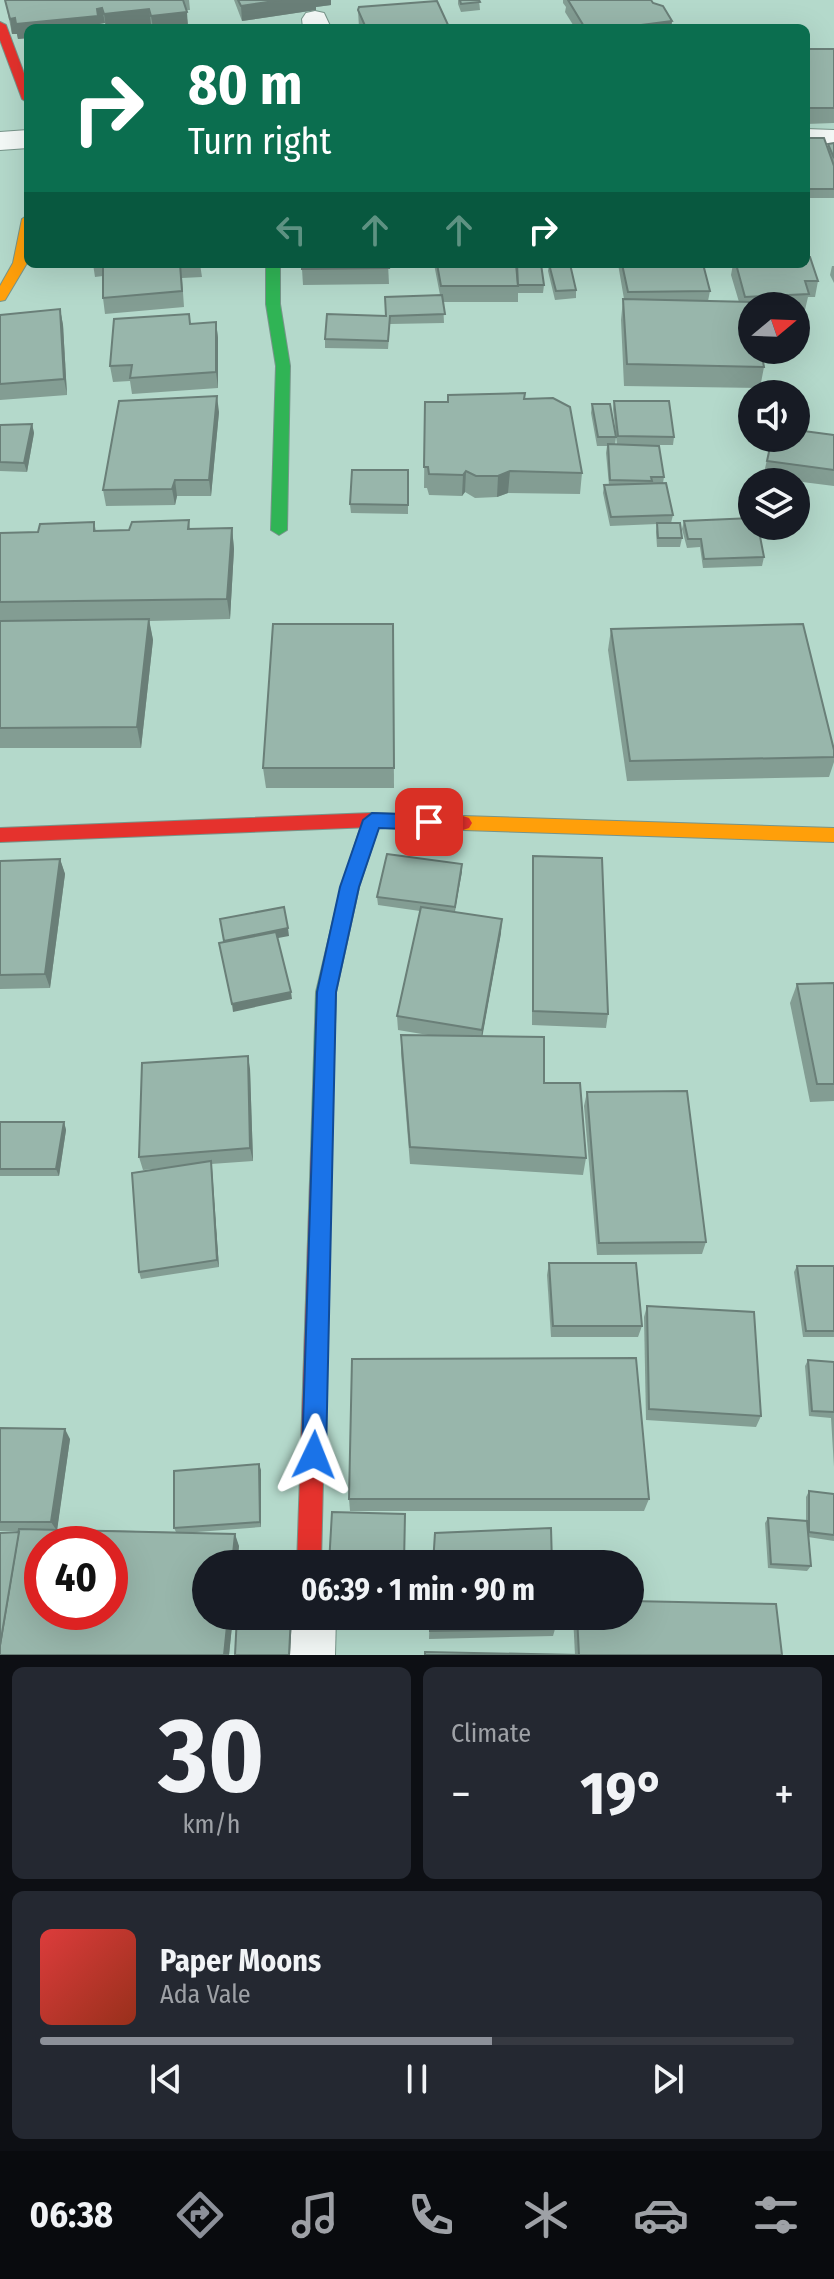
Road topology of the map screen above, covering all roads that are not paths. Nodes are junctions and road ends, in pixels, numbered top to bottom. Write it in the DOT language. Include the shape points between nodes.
graph roads {
  1 [pos="0,25"];
  2 [pos="24,88"];
  3 [pos="810,138"];
  4 [pos="24,139"];
  5 [pos="834,139"];
  6 [pos="0,141"];
  7 [pos="24,241"];
  8 [pos="273,268"];
  9 [pos="0,297"];
  10 [pos="279,530"];
  11 [pos="372,820"];
  12 [pos="0,835"];
  13 [pos="834,835"];
  14 [pos="309,1550"];
  15 [pos="305,1630"];
  16 [pos="304,1655"];
  1 -- 2 [label="street"];
  3 -- 5 [label="street"];
  4 -- 6 [label="street"];
  7 -- 9 [label="street" via="20,263"];
  8 -- 10 [label="street" via="283,366"];
  11 -- 12 [label="street"];
  11 -- 13 [label="street"];
  11 -- 14 [label="street" via="326,992"];
  15 -- 16 [label="street"];
}
